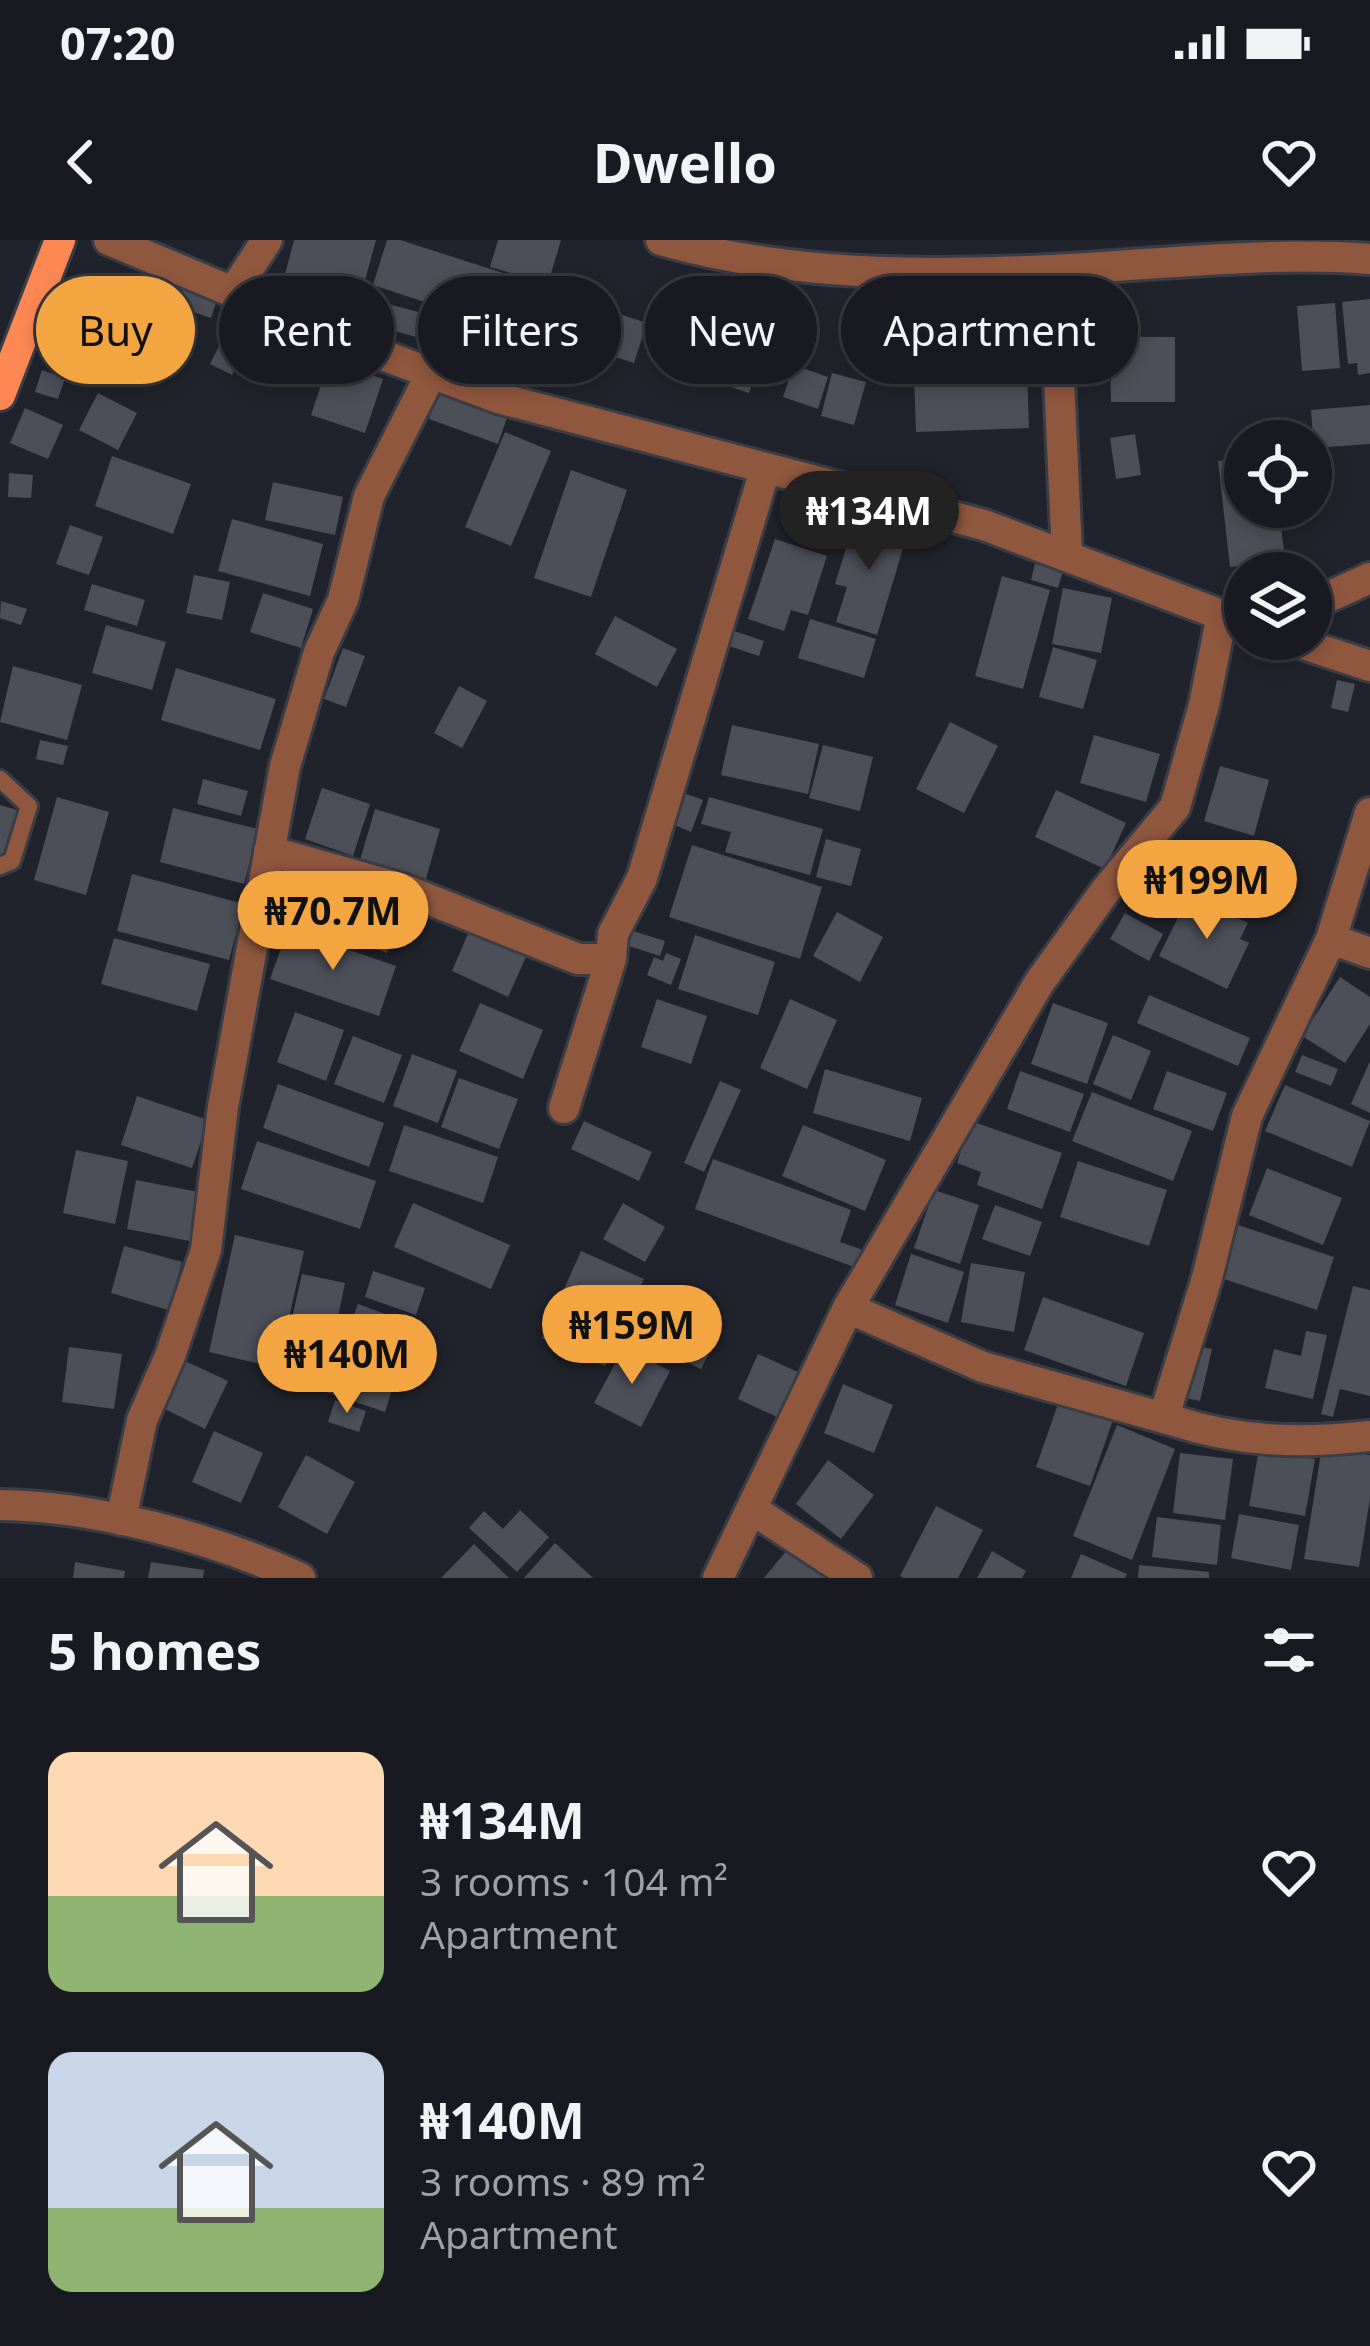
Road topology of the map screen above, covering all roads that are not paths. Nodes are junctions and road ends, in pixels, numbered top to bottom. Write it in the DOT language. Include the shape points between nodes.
graph roads {
  1 [pos="60,240"];
  2 [pos="109,240"];
  3 [pos="267,240"];
  4 [pos="661,240"];
  5 [pos="1217,248"];
  6 [pos="1370,259"];
  7 [pos="1054,270"];
  8 [pos="243,276"];
  9 [pos="219,286"];
  10 [pos="13,327"];
  11 [pos="426,384"];
  12 [pos="459,384"];
  13 [pos="0,395"];
  14 [pos="765,470"];
  15 [pos="1067,554"];
  16 [pos="1370,578"];
  17 [pos="1332,595"];
  18 [pos="1224,615"];
  19 [pos="1224,645"];
  20 [pos="1332,653"];
  21 [pos="1370,666"];
  22 [pos="0,779"];
  23 [pos="1370,813"];
  24 [pos="269,851"];
  25 [pos="0,866"];
  26 [pos="1331,939"];
  27 [pos="1370,952"];
  28 [pos="611,959"];
  29 [pos="563,1108"];
  30 [pos="848,1308"];
  31 [pos="1171,1420"];
  32 [pos="1370,1436"];
  33 [pos="0,1505"];
  34 [pos="753,1510"];
  35 [pos="121,1520"];
  36 [pos="300,1578"];
  37 [pos="718,1578"];
  38 [pos="857,1578"];
  1 -- 10 [label="main road"];
  2 -- 9 [label="street"];
  3 -- 8 [label="street"];
  4 -- 7 [label="street" via="808,267"];
  5 -- 6 [label="street"];
  5 -- 7 [label="street"];
  7 -- 15 [label="street"];
  10 -- 13 [label="main road"];
  11 -- 24 [label="street" via="369,496 343,601 296,722"];
  12 -- 14 [label="street"];
  14 -- 15 [label="street"];
  14 -- 28 [label="street"];
  15 -- 18 [label="street"];
  16 -- 17 [label="street"];
  19 -- 30 [label="street" via="1175,807 1039,983"];
  20 -- 21 [label="street"];
  22 -- 25 [label="lane" via="29,806 12,861"];
  23 -- 26 [label="street"];
  24 -- 28 [label="street" via="403,889 578,959"];
  24 -- 35 [label="street" via="206,1250 142,1420"];
  26 -- 27 [label="street"];
  26 -- 31 [label="street" via="1247,1116 1166,1410"];
  28 -- 29 [label="street"];
  30 -- 31 [label="street" via="982,1367"];
  30 -- 34 [label="street"];
  31 -- 32 [label="street" via="1238,1437"];
  33 -- 35 [label="street"];
  34 -- 37 [label="street"];
  34 -- 38 [label="street"];
  35 -- 36 [label="street"];
}
